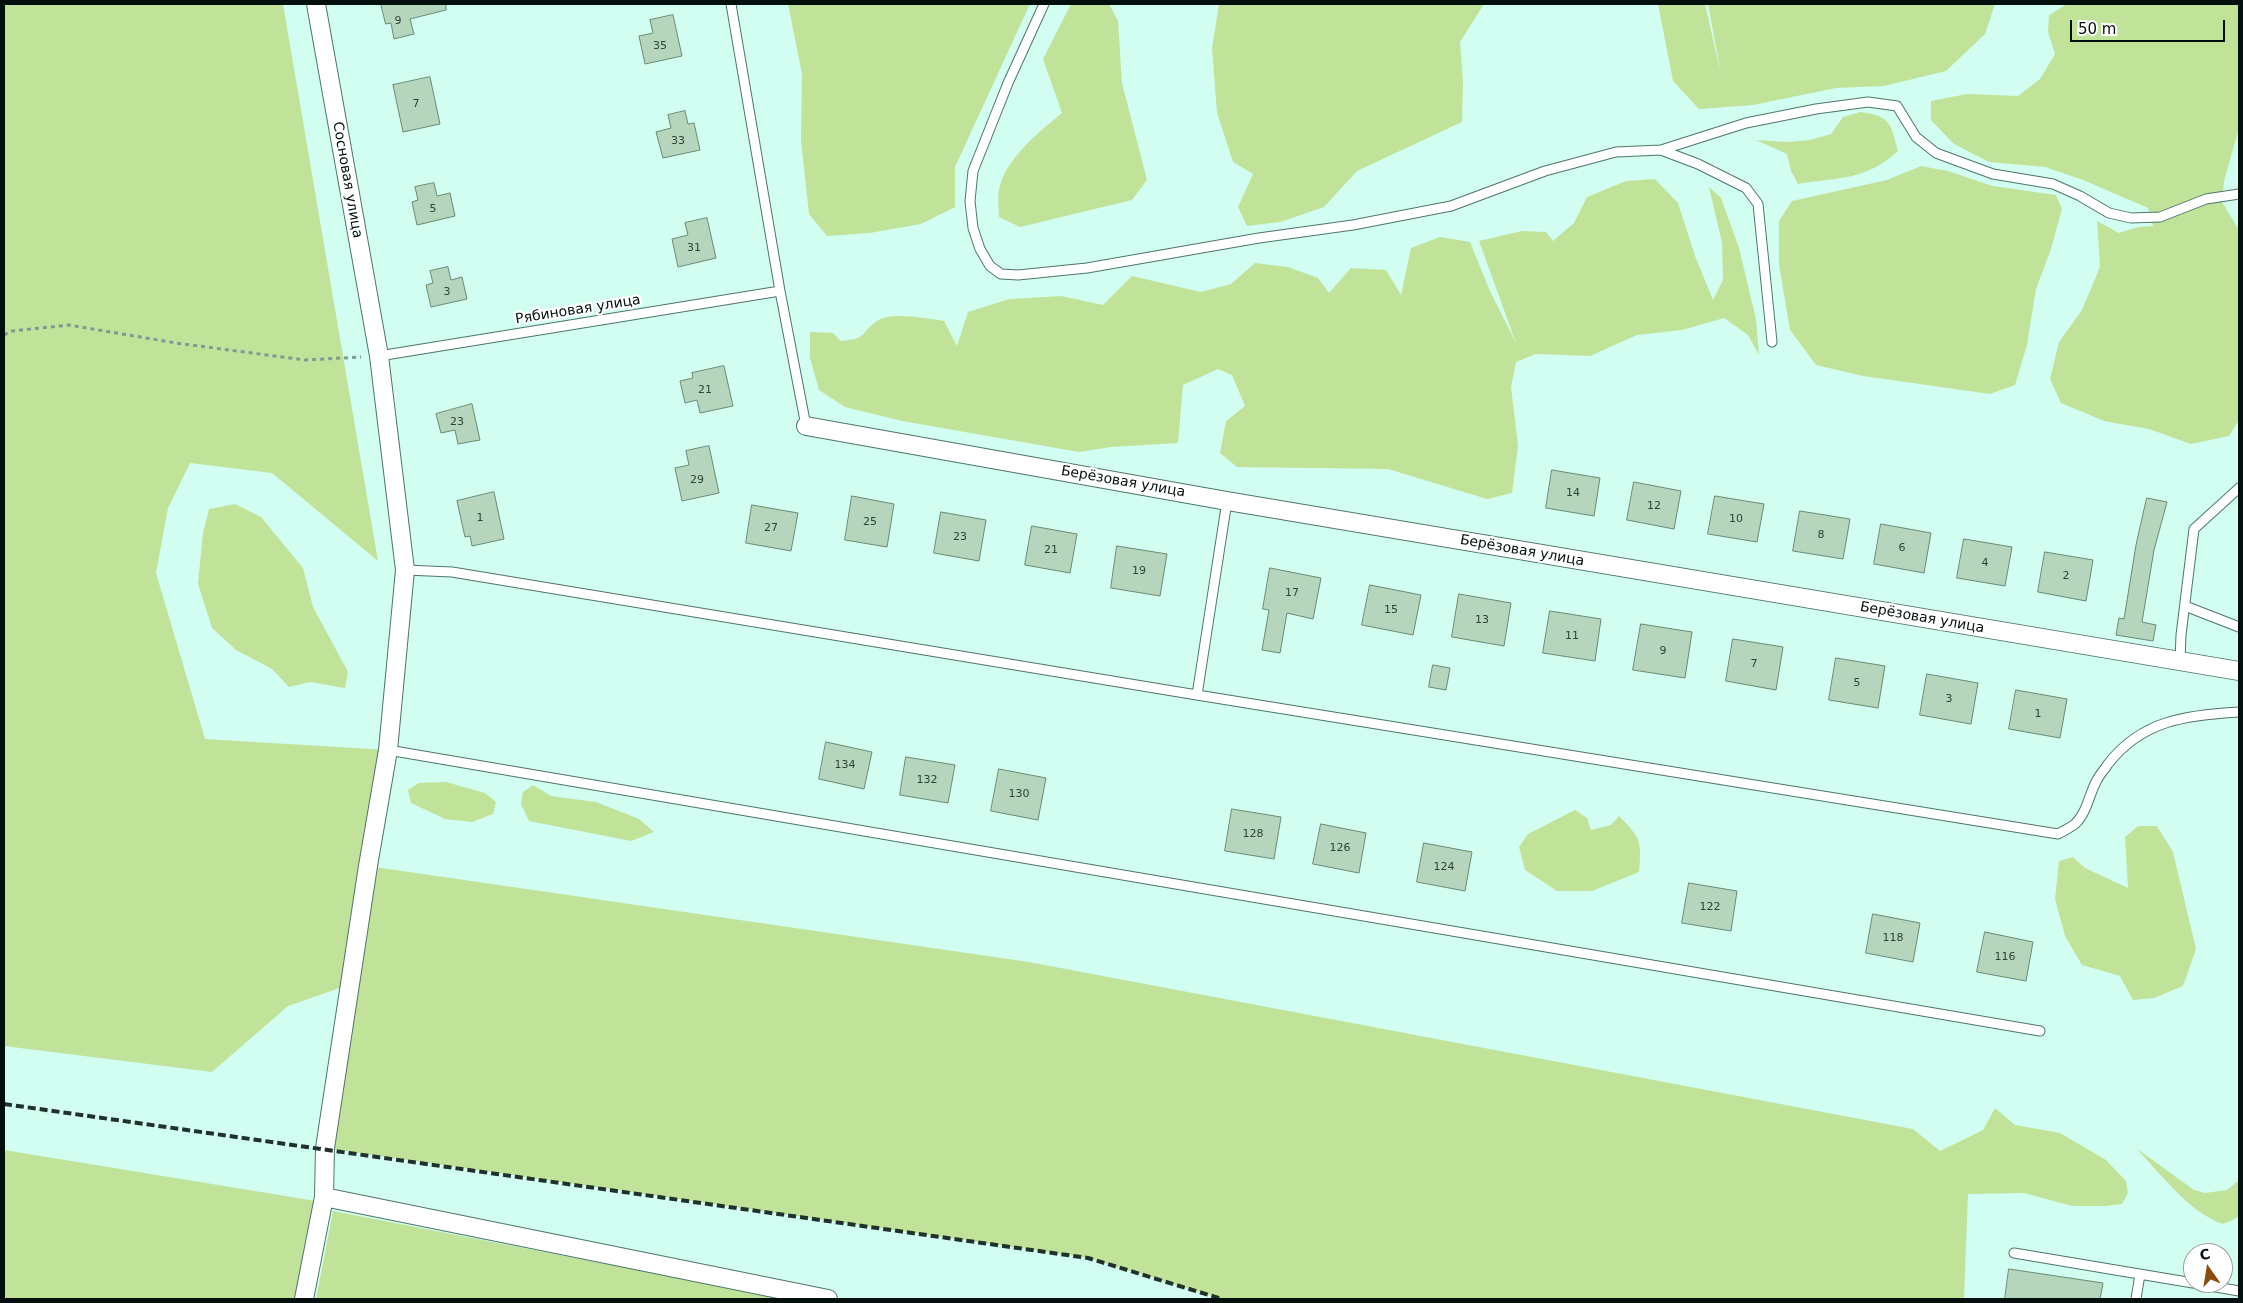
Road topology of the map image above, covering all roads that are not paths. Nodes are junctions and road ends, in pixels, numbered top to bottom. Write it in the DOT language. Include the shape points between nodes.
graph roads {
  1 [pos="316,4"];
  2 [pos="731,4"];
  3 [pos="1044,4"];
  4 [pos="1661,150"];
  5 [pos="2239,194"];
  6 [pos="780,291"];
  7 [pos="1772,342"];
  8 [pos="379,356"];
  9 [pos="806,426"];
  10 [pos="2239,488"];
  11 [pos="1227,501"];
  12 [pos="405,570"];
  13 [pos="2185,606"];
  14 [pos="2239,627"];
  15 [pos="2180,661"];
  16 [pos="2239,671"];
  17 [pos="1197,695"];
  18 [pos="2239,712"];
  19 [pos="388,750"];
  20 [pos="2040,1031"];
  21 [pos="324,1197"];
  22 [pos="2014,1253"];
  23 [pos="2140,1274"];
  24 [pos="2183,1281"];
  25 [pos="304,1299"];
  26 [pos="828,1299"];
  27 [pos="2136,1299"];
  1 -- 8 [label="street, Сосновая улица"];
  2 -- 6 [label="lane"];
  3 -- 4 [label="lane" via="973,171 970,201 973,228 990,266 1001,274 1087,268 1259,238 1353,226 1451,206 1545,170 1616,152"];
  4 -- 5 [label="lane" via="1746,123 1868,102 1896,106 1916,137 1936,154 1993,174 2053,184 2109,213 2131,218 2160,217 2206,199"];
  4 -- 7 [label="lane" via="1746,188 1758,204"];
  6 -- 8 [label="lane, Рябиновая улица"];
  6 -- 9 [label="lane"];
  8 -- 12 [label="street, Сосновая улица"];
  9 -- 11 [label="street, Берёзовая улица"];
  10 -- 13 [label="lane" via="2194,529"];
  11 -- 15 [label="street, Берёзовая улица"];
  11 -- 17 [label="lane"];
  12 -- 17 [label="lane" via="452,572"];
  12 -- 19 [label="street, Сосновая улица"];
  13 -- 14 [label="lane"];
  13 -- 15 [label="lane"];
  15 -- 16 [label="street, Берёзовая улица"];
  17 -- 18 [label="lane" via="2058,834 2075,824 2087,806 2097,779 2116,755 2153,726 2185,718"];
  19 -- 20 [label="lane"];
  19 -- 21 [label="street, Сосновая улица" via="325,1148"];
  21 -- 25 [label="street, Сосновая улица"];
  21 -- 26 [label="street"];
  22 -- 23 [label="lane"];
  23 -- 24 [label="lane"];
  23 -- 27 [label="lane"];
}
